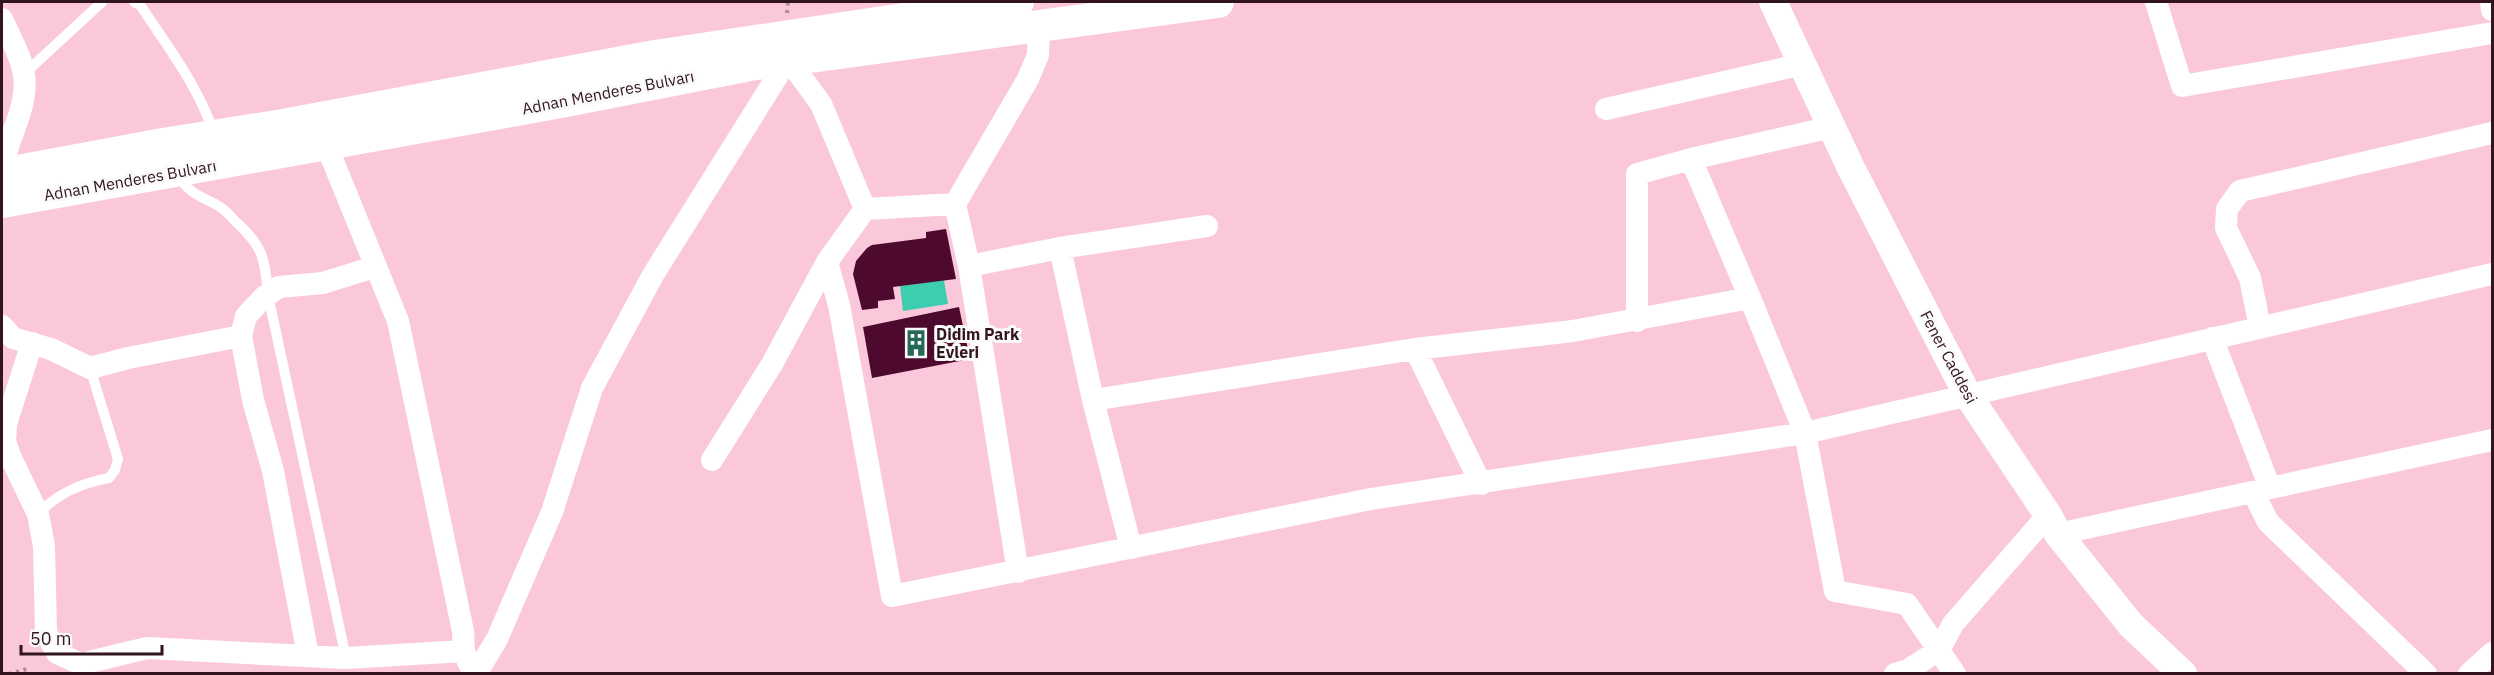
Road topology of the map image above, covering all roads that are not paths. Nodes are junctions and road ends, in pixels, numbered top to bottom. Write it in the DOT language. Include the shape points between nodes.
graph roads {
  1 [pos="102,2"];
  2 [pos="134,2"];
  3 [pos="1018,2"];
  4 [pos="1218,2"];
  5 [pos="1773,2"];
  6 [pos="2156,2"];
  7 [pos="2491,2"];
  8 [pos="2493,10"];
  9 [pos="2,19"];
  10 [pos="1039,25"];
  11 [pos="2493,33"];
  12 [pos="788,59"];
  13 [pos="1803,64"];
  14 [pos="24,74"];
  15 [pos="1606,110"];
  16 [pos="1832,128"];
  17 [pos="2493,133"];
  18 [pos="215,136"];
  19 [pos="326,144"];
  20 [pos="1691,159"];
  21 [pos="175,172"];
  22 [pos="2,174"];
  23 [pos="2,202"];
  24 [pos="956,204"];
  25 [pos="864,209"];
  26 [pos="1207,226"];
  27 [pos="1060,248"];
  28 [pos="827,262"];
  29 [pos="969,266"];
  30 [pos="374,267"];
  31 [pos="2493,274"];
  32 [pos="268,295"];
  33 [pos="1750,298"];
  34 [pos="1636,321"];
  35 [pos="2,326"];
  36 [pos="2260,327"];
  37 [pos="241,336"];
  38 [pos="2212,338"];
  39 [pos="32,343"];
  40 [pos="1415,349"];
  41 [pos="90,368"];
  42 [pos="1967,394"];
  43 [pos="1093,400"];
  44 [pos="1805,433"];
  45 [pos="2493,440"];
  46 [pos="712,460"];
  47 [pos="1481,484"];
  48 [pos="2262,490"];
  49 [pos="38,514"];
  50 [pos="2053,524"];
  51 [pos="1131,548"];
  52 [pos="1018,572"];
  53 [pos="1939,650"];
  54 [pos="464,651"];
  55 [pos="2493,653"];
  56 [pos="308,656"];
  57 [pos="346,658"];
  58 [pos="81,669"];
  59 [pos="475,674"];
  60 [pos="1895,674"];
  61 [pos="1955,674"];
  62 [pos="2183,674"];
  63 [pos="2426,674"];
  64 [pos="2469,674"];
  1 -- 14 [label="lane"];
  2 -- 18 [label="lane" via="141,6 187,72"];
  3 -- 18 [label="main road, Adnan Menderes Bulvarı" via="655,56"];
  4 -- 10 [label="main road, Adnan Menderes Bulvarı"];
  5 -- 13 [label="street, Fener Caddesi"];
  6 -- 11 [label="street" via="2182,86"];
  7 -- 8 [label="street"];
  9 -- 14 [label="street"];
  10 -- 12 [label="main road, Adnan Menderes Bulvarı"];
  10 -- 24 [label="street" via="1038,55 1028,79"];
  12 -- 19 [label="main road, Adnan Menderes Bulvarı"];
  12 -- 25 [label="street" via="821,104"];
  12 -- 59 [label="street" via="653,274 592,388 552,512 497,639"];
  13 -- 15 [label="street"];
  13 -- 16 [label="street, Fener Caddesi"];
  14 -- 22 [label="street" via="23,100 4,154"];
  16 -- 20 [label="street"];
  16 -- 42 [label="street, Fener Caddesi"];
  17 -- 36 [label="street" via="2240,191 2227,209 2226,228 2250,278"];
  18 -- 22 [label="main road, Adnan Menderes Bulvarı"];
  19 -- 21 [label="main road, Adnan Menderes Bulvarı"];
  19 -- 30 [label="street"];
  20 -- 33 [label="street"];
  20 -- 34 [label="street" via="1637,174"];
  21 -- 23 [label="main road, Adnan Menderes Bulvarı"];
  21 -- 32 [label="lane" via="190,192 220,207 256,240 265,260"];
  24 -- 25 [label="street"];
  24 -- 29 [label="street"];
  25 -- 28 [label="street"];
  26 -- 27 [label="street"];
  27 -- 29 [label="street"];
  27 -- 43 [label="street"];
  28 -- 46 [label="street" via="772,364"];
  28 -- 52 [label="street" via="892,596"];
  29 -- 52 [label="street"];
  30 -- 32 [label="street" via="323,283 279,287"];
  30 -- 54 [label="street" via="398,321"];
  31 -- 36 [label="street"];
  32 -- 37 [label="street" via="246,316"];
  32 -- 57 [label="lane"];
  33 -- 34 [label="street"];
  33 -- 44 [label="street"];
  34 -- 40 [label="street"];
  35 -- 39 [label="street" via="13,338"];
  36 -- 38 [label="street"];
  37 -- 41 [label="street"];
  37 -- 56 [label="street" via="275,483"];
  38 -- 42 [label="street"];
  38 -- 48 [label="street"];
  39 -- 41 [label="street"];
  39 -- 49 [label="street" via="6,424 5,441"];
  40 -- 43 [label="street"];
  40 -- 47 [label="street"];
  41 -- 49 [label="lane" via="118,459 115,470 109,478 87,482 53,498"];
  42 -- 44 [label="street"];
  42 -- 50 [label="street, Fener Caddesi"];
  43 -- 51 [label="street"];
  44 -- 47 [label="street"];
  44 -- 53 [label="street" via="1835,591 1907,604"];
  45 -- 48 [label="street"];
  47 -- 51 [label="street" via="1371,499"];
  48 -- 50 [label="street"];
  48 -- 63 [label="street" via="2268,522"];
  49 -- 58 [label="street" via="44,546 46,633 57,653"];
  50 -- 53 [label="street" via="1953,624"];
  50 -- 62 [label="street, Fener Caddesi" via="2131,625"];
  51 -- 52 [label="street"];
  53 -- 60 [label="street"];
  53 -- 61 [label="street"];
  54 -- 57 [label="street"];
  54 -- 59 [label="street"];
  55 -- 64 [label="street"];
  56 -- 57 [label="street"];
  56 -- 58 [label="street" via="147,648"];
}
